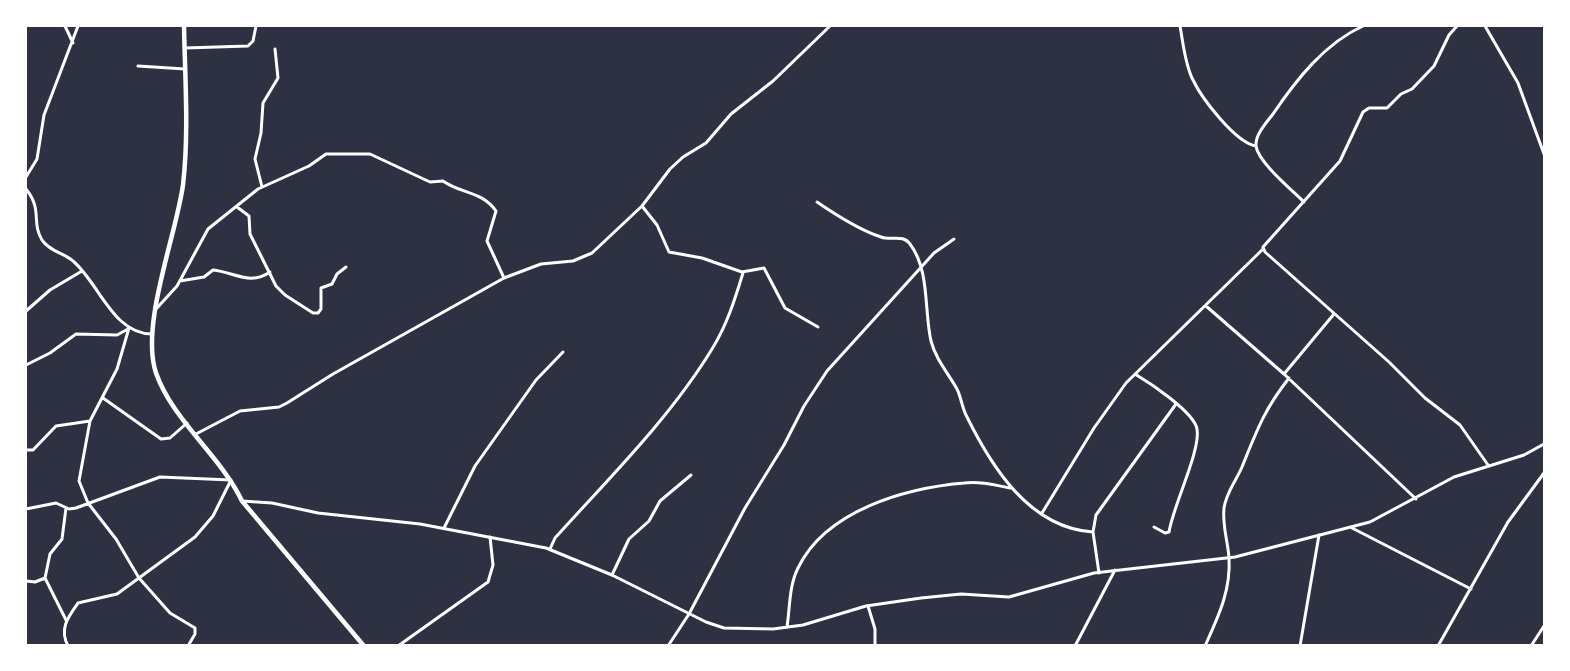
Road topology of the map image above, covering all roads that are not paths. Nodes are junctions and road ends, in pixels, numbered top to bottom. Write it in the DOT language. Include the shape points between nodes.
graph roads {
  1 [pos="65,26"];
  2 [pos="78,26"];
  3 [pos="184,26"];
  4 [pos="256,26"];
  5 [pos="830,26"];
  6 [pos="1180,26"];
  7 [pos="1364,26"];
  8 [pos="1458,26"];
  9 [pos="1485,26"];
  10 [pos="73,43"];
  11 [pos="185,48"];
  12 [pos="275,49"];
  13 [pos="138,66"];
  14 [pos="185,69"];
  15 [pos="1256,146"];
  16 [pos="1545,154"];
  17 [pos="26,177"];
  18 [pos="262,187"];
  19 [pos="26,189"];
  20 [pos="817,202"];
  21 [pos="1304,202"];
  22 [pos="642,206"];
  23 [pos="237,207"];
  24 [pos="954,239"];
  25 [pos="1263,249"];
  26 [pos="346,267"];
  27 [pos="920,270"];
  28 [pos="82,271"];
  29 [pos="270,272"];
  30 [pos="743,273"];
  31 [pos="504,278"];
  32 [pos="180,281"];
  33 [pos="1206,306"];
  34 [pos="157,308"];
  35 [pos="26,311"];
  36 [pos="1334,314"];
  37 [pos="818,327"];
  38 [pos="129,328"];
  39 [pos="153,334"];
  40 [pos="563,352"];
  41 [pos="26,366"];
  42 [pos="1135,374"];
  43 [pos="1284,374"];
  44 [pos="1289,378"];
  45 [pos="103,398"];
  46 [pos="1176,404"];
  47 [pos="90,421"];
  48 [pos="188,423"];
  49 [pos="196,434"];
  50 [pos="1545,444"];
  51 [pos="26,450"];
  52 [pos="1488,465"];
  53 [pos="1545,473"];
  54 [pos="691,476"];
  55 [pos="231,480"];
  56 [pos="1012,488"];
  57 [pos="1416,499"];
  58 [pos="242,501"];
  59 [pos="87,503"];
  60 [pos="66,508"];
  61 [pos="26,509"];
  62 [pos="1042,513"];
  63 [pos="1154,527"];
  64 [pos="444,528"];
  65 [pos="1352,528"];
  66 [pos="1093,532"];
  67 [pos="1319,534"];
  68 [pos="490,537"];
  69 [pos="550,549"];
  70 [pos="1229,558"];
  71 [pos="1115,570"];
  72 [pos="1099,573"];
  73 [pos="612,575"];
  74 [pos="45,578"];
  75 [pos="139,578"];
  76 [pos="26,581"];
  77 [pos="1471,589"];
  78 [pos="868,606"];
  79 [pos="689,614"];
  80 [pos="66,620"];
  81 [pos="1545,626"];
  82 [pos="787,627"];
  83 [pos="68,645"];
  84 [pos="188,645"];
  85 [pos="364,645"];
  86 [pos="398,645"];
  87 [pos="668,645"];
  88 [pos="875,645"];
  89 [pos="1075,645"];
  90 [pos="1205,645"];
  91 [pos="1300,645"];
  92 [pos="1438,645"];
  93 [pos="1531,645"];
  1 -- 10 [label="street"];
  2 -- 10 [label="street"];
  3 -- 11 [label="main road"];
  4 -- 11 [label="street" via="248,46"];
  5 -- 22 [label="street" via="773,81 731,114 706,143 669,169"];
  6 -- 15 [label="street" via="1192,80 1246,145"];
  7 -- 15 [label="street" via="1351,31 1299,77 1261,130"];
  8 -- 21 [label="street" via="1449,34 1434,66 1412,89 1387,108 1363,112 1340,161"];
  9 -- 16 [label="street" via="1518,83"];
  10 -- 17 [label="street" via="44,115 37,159"];
  11 -- 14 [label="main road"];
  12 -- 18 [label="street" via="278,78 262,103 255,159"];
  13 -- 14 [label="street"];
  14 -- 34 [label="main road" via="183,184"];
  15 -- 21 [label="street" via="1271,170"];
  18 -- 23 [label="street"];
  18 -- 31 [label="street" via="326,154 349,152 382,158 392,167 430,182 443,181 473,192 494,208 496,215 487,241"];
  19 -- 28 [label="street" via="36,204 43,242 73,260"];
  20 -- 27 [label="street" via="880,237 905,239"];
  21 -- 25 [label="street" via="1264,243"];
  22 -- 30 [label="street" via="671,253 702,258"];
  22 -- 31 [label="street" via="592,253 573,261 541,264"];
  23 -- 29 [label="street" via="248,215 249,231"];
  23 -- 32 [label="street" via="203,235"];
  24 -- 27 [label="street" via="934,253"];
  25 -- 33 [label="street"];
  25 -- 36 [label="street"];
  26 -- 29 [label="street" via="331,285 321,289 322,308 316,314 285,295"];
  27 -- 56 [label="street" via="938,360 999,476"];
  27 -- 79 [label="street" via="827,371 745,508"];
  28 -- 35 [label="street" via="43,295"];
  28 -- 38 [label="street"];
  29 -- 32 [label="street" via="248,279 214,270 204,277"];
  30 -- 37 [label="street" via="764,268 787,310"];
  30 -- 69 [label="street" via="731,312 713,348 676,400 555,538"];
  31 -- 49 [label="street" via="287,403 240,411"];
  32 -- 34 [label="street"];
  33 -- 42 [label="street"];
  33 -- 43 [label="street"];
  34 -- 39 [label="main road"];
  36 -- 43 [label="street"];
  36 -- 52 [label="street" via="1460,426"];
  38 -- 39 [label="street"];
  38 -- 41 [label="street" via="117,335 76,334"];
  38 -- 45 [label="street" via="122,357"];
  39 -- 48 [label="main road" via="152,355 158,378"];
  40 -- 64 [label="street" via="536,380 475,466"];
  42 -- 46 [label="street"];
  42 -- 62 [label="street" via="1112,401"];
  43 -- 44 [label="street"];
  44 -- 57 [label="street"];
  44 -- 70 [label="street" via="1257,425 1228,493 1224,509"];
  45 -- 47 [label="street"];
  45 -- 48 [label="street" via="161,439 170,438"];
  46 -- 63 [label="street" via="1197,426 1196,441 1169,531"];
  46 -- 66 [label="street" via="1098,509"];
  47 -- 51 [label="street" via="57,426 33,450"];
  47 -- 59 [label="street" via="79,481"];
  48 -- 49 [label="main road"];
  49 -- 55 [label="main road"];
  50 -- 52 [label="street" via="1524,455"];
  52 -- 57 [label="street" via="1454,477"];
  53 -- 77 [label="street" via="1508,522"];
  54 -- 73 [label="street" via="660,501 649,521 629,539"];
  55 -- 58 [label="main road"];
  55 -- 59 [label="street" via="160,477"];
  55 -- 75 [label="street" via="213,516 195,537"];
  56 -- 62 [label="street"];
  56 -- 82 [label="street" via="966,482 891,496 857,513 822,537 799,566"];
  57 -- 65 [label="street"];
  58 -- 64 [label="street"];
  58 -- 85 [label="main road"];
  59 -- 60 [label="street"];
  59 -- 75 [label="street" via="116,538"];
  60 -- 61 [label="street" via="56,503"];
  60 -- 74 [label="street" via="62,539 50,554"];
  62 -- 66 [label="street" via="1073,531"];
  64 -- 68 [label="street"];
  65 -- 67 [label="street"];
  65 -- 77 [label="street"];
  66 -- 72 [label="street"];
  67 -- 70 [label="street"];
  67 -- 91 [label="street"];
  68 -- 69 [label="street"];
  68 -- 86 [label="street" via="492,574 488,582"];
  69 -- 73 [label="street"];
  70 -- 71 [label="street"];
  70 -- 90 [label="street" via="1227,593"];
  71 -- 72 [label="street"];
  71 -- 89 [label="street"];
  72 -- 78 [label="street" via="1024,595 961,594"];
  73 -- 79 [label="street"];
  74 -- 76 [label="street"];
  74 -- 80 [label="street"];
  75 -- 80 [label="street" via="117,594 78,603"];
  75 -- 84 [label="street" via="170,614 195,628"];
  77 -- 92 [label="street"];
  78 -- 82 [label="street"];
  78 -- 88 [label="street"];
  79 -- 82 [label="street" via="724,628"];
  79 -- 87 [label="street"];
  80 -- 83 [label="street"];
  81 -- 93 [label="street"];
}
